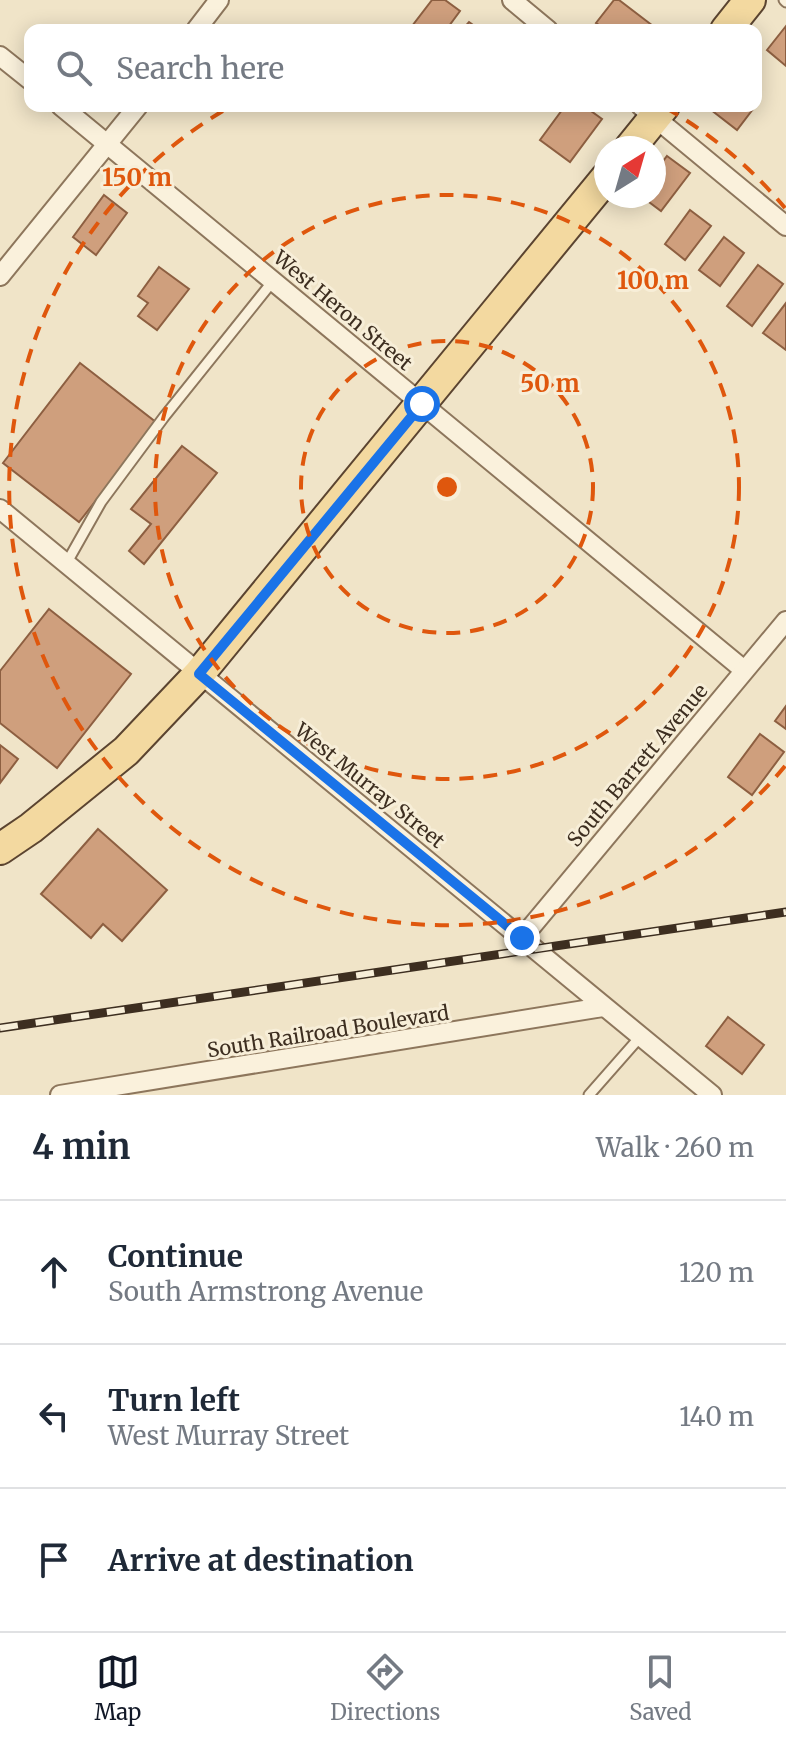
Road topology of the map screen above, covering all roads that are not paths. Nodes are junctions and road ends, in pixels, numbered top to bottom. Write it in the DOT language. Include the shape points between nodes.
graph roads {
  1 [pos="219,0"];
  2 [pos="512,0"];
  3 [pos="750,0"];
  4 [pos="201,24"];
  5 [pos="541,24"];
  6 [pos="731,24"];
  7 [pos="0,56"];
  8 [pos="24,75"];
  9 [pos="68,112"];
  10 [pos="133,112"];
  11 [pos="652,112"];
  12 [pos="655,112"];
  13 [pos="637,136"];
  14 [pos="108,145"];
  15 [pos="594,193"];
  16 [pos="786,226"];
  17 [pos="0,276"];
  18 [pos="273,281"];
  19 [pos="422,404"];
  20 [pos="0,509"];
  21 [pos="66,564"];
  22 [pos="786,621"];
  23 [pos="744,670"];
  24 [pos="199,674"];
  25 [pos="0,849"];
  26 [pos="522,938"];
  27 [pos="603,1007"];
  28 [pos="640,1037"];
  29 [pos="161,1081"];
  30 [pos="60,1095"];
  31 [pos="178,1095"];
  32 [pos="589,1095"];
  33 [pos="712,1095"];
  1 -- 4 [label="street"];
  2 -- 5 [label="street"];
  3 -- 6 [label="main road"];
  7 -- 8 [label="street"];
  9 -- 14 [label="street, West Heron Street"];
  10 -- 14 [label="street"];
  11 -- 13 [label="main road"];
  12 -- 16 [label="street"];
  14 -- 17 [label="street"];
  14 -- 18 [label="street, West Heron Street"];
  15 -- 19 [label="main road"];
  18 -- 19 [label="street, West Heron Street"];
  18 -- 21 [label="lane" via="101,502"];
  19 -- 23 [label="street, West Heron Street"];
  19 -- 24 [label="main road"];
  20 -- 21 [label="street, West Murray Street"];
  21 -- 24 [label="street, West Murray Street"];
  22 -- 23 [label="street, South Barrett Avenue"];
  23 -- 26 [label="street, South Barrett Avenue"];
  24 -- 25 [label="main road" via="126,751"];
  24 -- 26 [label="street, West Murray Street"];
  26 -- 27 [label="street, West Murray Street"];
  27 -- 28 [label="street, West Murray Street"];
  27 -- 29 [label="street, South Railroad Boulevard"];
  28 -- 32 [label="lane"];
  28 -- 33 [label="street, West Murray Street"];
  29 -- 30 [label="street, South Railroad Boulevard"];
  29 -- 31 [label="street"];
}
